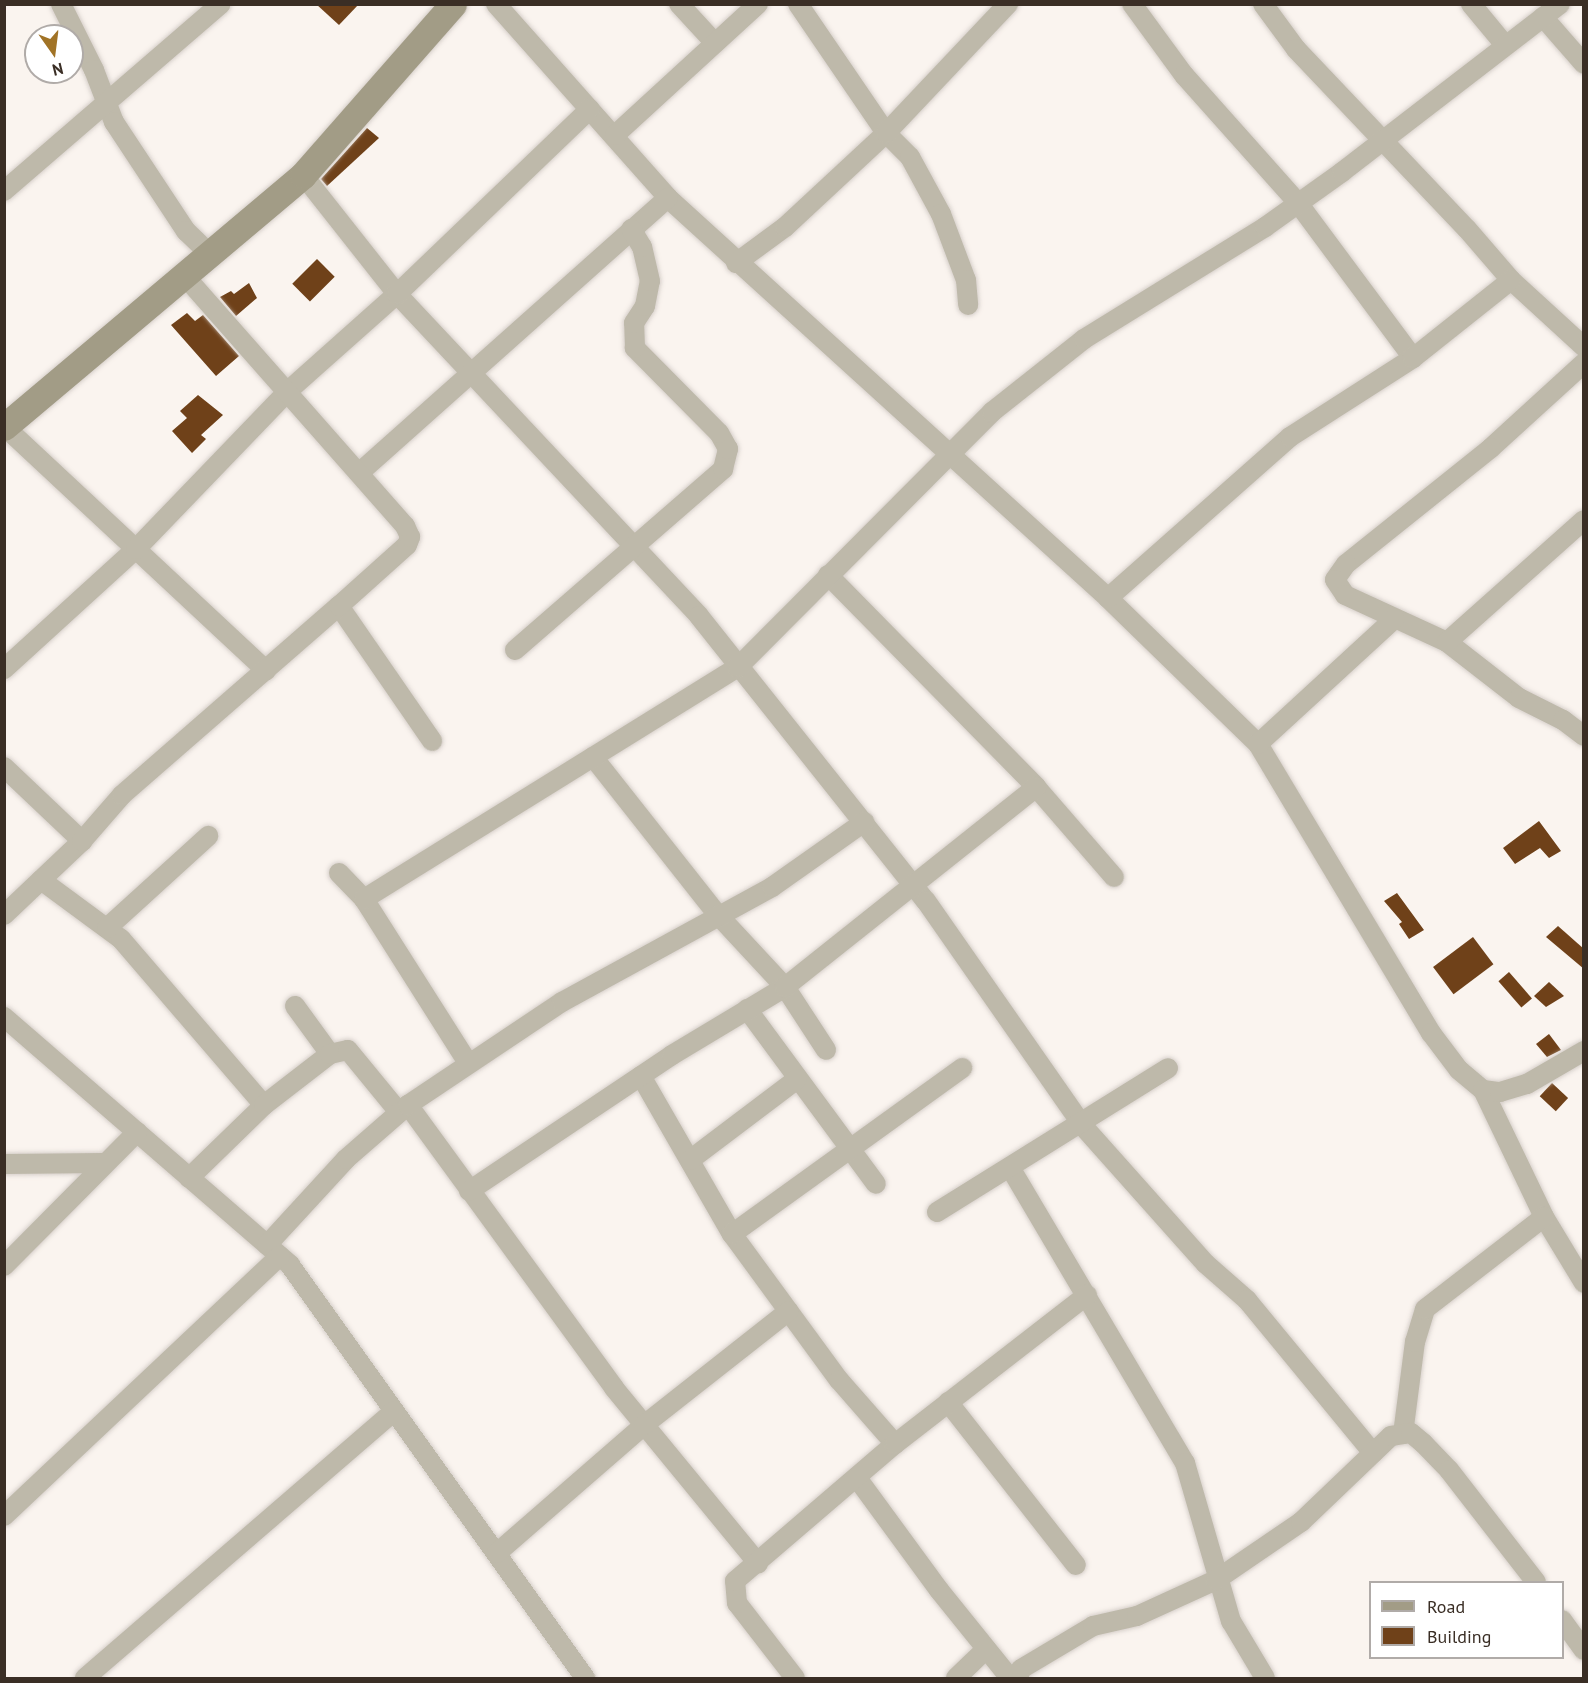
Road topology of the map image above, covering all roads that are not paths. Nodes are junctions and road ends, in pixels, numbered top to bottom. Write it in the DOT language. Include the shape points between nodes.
graph roads {
  1 [pos="62,4"];
  2 [pos="221,4"];
  3 [pos="453,4"];
  4 [pos="496,4"];
  5 [pos="679,4"];
  6 [pos="758,4"];
  7 [pos="798,4"];
  8 [pos="1008,4"];
  9 [pos="1132,4"];
  10 [pos="1263,4"];
  11 [pos="1471,4"];
  12 [pos="1560,4"];
  13 [pos="1543,17"];
  14 [pos="715,43"];
  15 [pos="1505,45"];
  16 [pos="1584,64"];
  17 [pos="107,105"];
  18 [pos="590,109"];
  19 [pos="886,133"];
  20 [pos="615,135"];
  21 [pos="1383,141"];
  22 [pos="303,175"];
  23 [pos="4,191"];
  24 [pos="668,198"];
  25 [pos="1298,203"];
  26 [pos="631,229"];
  27 [pos="209,253"];
  28 [pos="736,263"];
  29 [pos="184,276"];
  30 [pos="1511,280"];
  31 [pos="397,294"];
  32 [pos="968,306"];
  33 [pos="1584,347"];
  34 [pos="1413,358"];
  35 [pos="1584,363"];
  36 [pos="473,374"];
  37 [pos="288,391"];
  38 [pos="5,427"];
  39 [pos="947,454"];
  40 [pos="359,473"];
  41 [pos="1584,520"];
  42 [pos="634,548"];
  43 [pos="136,549"];
  44 [pos="828,576"];
  45 [pos="1108,598"];
  46 [pos="339,606"];
  47 [pos="1394,619"];
  48 [pos="1447,642"];
  49 [pos="515,650"];
  50 [pos="738,668"];
  51 [pos="4,669"];
  52 [pos="266,670"];
  53 [pos="1584,736"];
  54 [pos="432,741"];
  55 [pos="1258,744"];
  56 [pos="593,758"];
  57 [pos="4,767"];
  58 [pos="1036,787"];
  59 [pos="864,822"];
  60 [pos="207,837"];
  61 [pos="82,841"];
  62 [pos="339,873"];
  63 [pos="1114,877"];
  64 [pos="41,880"];
  65 [pos="913,884"];
  66 [pos="364,899"];
  67 [pos="4,915"];
  68 [pos="718,915"];
  69 [pos="107,928"];
  70 [pos="785,987"];
  71 [pos="295,1006"];
  72 [pos="747,1009"];
  73 [pos="4,1017"];
  74 [pos="826,1050"];
  75 [pos="1584,1051"];
  76 [pos="330,1054"];
  77 [pos="468,1063"];
  78 [pos="962,1068"];
  79 [pos="1168,1068"];
  80 [pos="641,1076"];
  81 [pos="797,1079"];
  82 [pos="1483,1090"];
  83 [pos="264,1105"];
  84 [pos="404,1108"];
  85 [pos="1082,1125"];
  86 [pos="137,1132"];
  87 [pos="850,1150"];
  88 [pos="690,1160"];
  89 [pos="104,1163"];
  90 [pos="4,1164"];
  91 [pos="1011,1169"];
  92 [pos="189,1178"];
  93 [pos="876,1184"];
  94 [pos="469,1191"];
  95 [pos="937,1212"];
  96 [pos="1544,1217"];
  97 [pos="732,1234"];
  98 [pos="274,1251"];
  99 [pos="4,1266"];
  100 [pos="1584,1283"];
  101 [pos="1087,1295"];
  102 [pos="789,1311"];
  103 [pos="948,1402"];
  104 [pos="394,1411"];
  105 [pos="644,1425"];
  106 [pos="1403,1434"];
  107 [pos="895,1444"];
  108 [pos="1373,1453"];
  109 [pos="857,1478"];
  110 [pos="4,1516"];
  111 [pos="496,1553"];
  112 [pos="758,1563"];
  113 [pos="1076,1565"];
  114 [pos="1216,1580"];
  115 [pos="1535,1581"];
  116 [pos="1564,1621"];
  117 [pos="986,1648"];
  118 [pos="1584,1650"];
  119 [pos="85,1678"];
  120 [pos="585,1678"];
  121 [pos="795,1678"];
  122 [pos="956,1678"];
  123 [pos="1010,1678"];
  124 [pos="1018,1678"];
  125 [pos="1265,1678"];
  1 -- 17 [label="street"];
  2 -- 17 [label="street"];
  3 -- 22 [label="street"];
  4 -- 18 [label="street"];
  5 -- 14 [label="street"];
  6 -- 14 [label="street"];
  7 -- 19 [label="street"];
  8 -- 19 [label="street"];
  9 -- 25 [label="street" via="1185,75"];
  10 -- 21 [label="street" via="1296,49"];
  11 -- 15 [label="street"];
  12 -- 13 [label="street"];
  13 -- 15 [label="street"];
  13 -- 16 [label="street"];
  14 -- 20 [label="street"];
  15 -- 21 [label="street"];
  17 -- 23 [label="street"];
  17 -- 27 [label="street" via="186,231"];
  18 -- 20 [label="street"];
  18 -- 31 [label="street"];
  19 -- 28 [label="street" via="785,227"];
  19 -- 32 [label="street" via="910,157 941,214 966,280"];
  20 -- 24 [label="street"];
  21 -- 25 [label="street"];
  21 -- 30 [label="street"];
  22 -- 27 [label="street"];
  22 -- 31 [label="street"];
  24 -- 26 [label="street"];
  24 -- 28 [label="street"];
  25 -- 34 [label="street"];
  25 -- 39 [label="street" via="1084,339"];
  26 -- 36 [label="street"];
  26 -- 42 [label="street" via="642,247 650,281 645,306 634,323 635,348 719,433 728,449 723,469"];
  27 -- 29 [label="street"];
  28 -- 39 [label="street"];
  29 -- 37 [label="street"];
  29 -- 38 [label="street"];
  30 -- 33 [label="street"];
  30 -- 34 [label="street"];
  31 -- 36 [label="street"];
  31 -- 37 [label="street"];
  34 -- 45 [label="street" via="1290,437"];
  35 -- 47 [label="street" via="1491,448 1346,564 1335,580 1345,595"];
  36 -- 40 [label="street"];
  36 -- 42 [label="street"];
  37 -- 40 [label="street"];
  37 -- 43 [label="street"];
  38 -- 43 [label="street"];
  39 -- 44 [label="street"];
  39 -- 45 [label="street"];
  40 -- 46 [label="street" via="410,537"];
  41 -- 48 [label="street"];
  42 -- 49 [label="street"];
  42 -- 50 [label="street" via="659,570"];
  43 -- 51 [label="street"];
  43 -- 52 [label="street"];
  44 -- 50 [label="street"];
  44 -- 58 [label="street"];
  45 -- 55 [label="street"];
  46 -- 52 [label="street"];
  46 -- 54 [label="street"];
  47 -- 48 [label="street"];
  47 -- 55 [label="street"];
  48 -- 53 [label="street" via="1520,698 1563,720"];
  50 -- 56 [label="street"];
  50 -- 59 [label="street"];
  52 -- 61 [label="street" via="122,795"];
  55 -- 82 [label="street" via="1431,1033 1459,1070"];
  56 -- 66 [label="street"];
  56 -- 68 [label="street"];
  57 -- 61 [label="street"];
  58 -- 63 [label="street"];
  58 -- 65 [label="street"];
  59 -- 65 [label="street"];
  59 -- 68 [label="street" via="772,887"];
  60 -- 69 [label="street"];
  61 -- 64 [label="street"];
  62 -- 66 [label="street"];
  64 -- 67 [label="street"];
  64 -- 69 [label="street"];
  65 -- 70 [label="street" via="855,935"];
  65 -- 85 [label="street"];
  66 -- 77 [label="street"];
  68 -- 70 [label="street"];
  68 -- 77 [label="street" via="562,1002"];
  69 -- 83 [label="street"];
  70 -- 72 [label="street"];
  70 -- 74 [label="street"];
  71 -- 76 [label="street"];
  72 -- 80 [label="street"];
  72 -- 81 [label="street"];
  73 -- 86 [label="street"];
  75 -- 82 [label="street" via="1527,1084 1500,1092"];
  76 -- 83 [label="street"];
  76 -- 84 [label="street" via="348,1050"];
  77 -- 84 [label="street"];
  78 -- 87 [label="street"];
  79 -- 85 [label="street"];
  80 -- 88 [label="street"];
  80 -- 94 [label="street"];
  81 -- 87 [label="street"];
  81 -- 88 [label="street"];
  82 -- 96 [label="street"];
  83 -- 92 [label="street"];
  84 -- 94 [label="street"];
  84 -- 98 [label="street" via="346,1159"];
  85 -- 91 [label="street"];
  85 -- 108 [label="street" via="1206,1264 1247,1300"];
  86 -- 89 [label="street"];
  86 -- 92 [label="street"];
  87 -- 93 [label="street"];
  87 -- 97 [label="street"];
  88 -- 97 [label="street"];
  89 -- 90 [label="street"];
  89 -- 99 [label="street"];
  91 -- 95 [label="street"];
  91 -- 101 [label="street"];
  92 -- 98 [label="street"];
  94 -- 105 [label="street"];
  96 -- 100 [label="street"];
  96 -- 106 [label="street" via="1425,1309 1417,1333"];
  97 -- 102 [label="street"];
  98 -- 104 [label="street"];
  98 -- 110 [label="street"];
  101 -- 103 [label="street"];
  101 -- 114 [label="street" via="1185,1463 1206,1526"];
  102 -- 105 [label="street"];
  102 -- 107 [label="street" via="839,1380"];
  103 -- 107 [label="street"];
  103 -- 113 [label="street"];
  104 -- 111 [label="street"];
  104 -- 119 [label="street"];
  105 -- 111 [label="street"];
  105 -- 112 [label="street"];
  106 -- 108 [label="street" via="1391,1436"];
  106 -- 115 [label="street" via="1411,1433 1449,1470"];
  107 -- 109 [label="street"];
  108 -- 114 [label="street" via="1301,1522"];
  109 -- 112 [label="street"];
  109 -- 117 [label="street"];
  111 -- 120 [label="street"];
  112 -- 121 [label="street" via="735,1581 737,1603"];
  114 -- 124 [label="street" via="1137,1616 1093,1626 1021,1669"];
  114 -- 125 [label="street" via="1231,1621"];
  116 -- 118 [label="street"];
  117 -- 122 [label="street"];
  117 -- 123 [label="street"];
}
